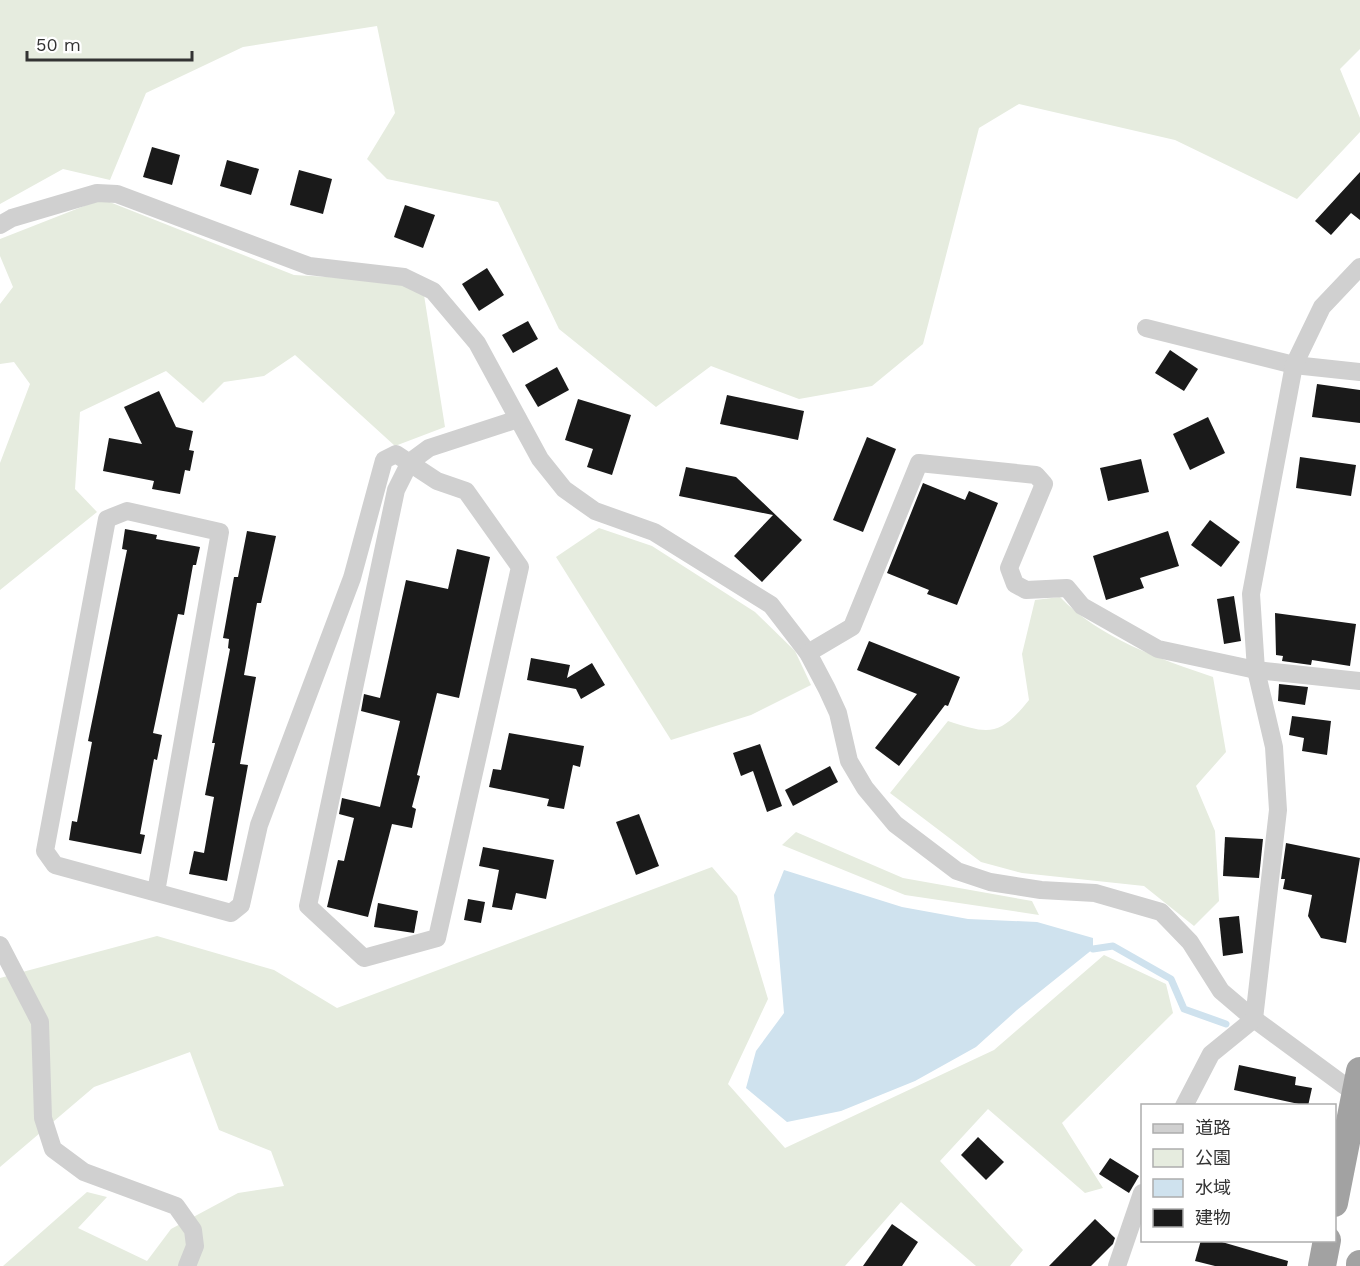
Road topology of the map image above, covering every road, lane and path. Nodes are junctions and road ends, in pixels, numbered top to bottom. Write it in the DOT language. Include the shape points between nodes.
graph roads {
  1 [pos="0,225"];
  2 [pos="1360,267"];
  3 [pos="1146,328"];
  4 [pos="1294,365"];
  5 [pos="1360,372"];
  6 [pos="518,419"];
  7 [pos="410,462"];
  8 [pos="808,653"];
  9 [pos="1256,670"];
  10 [pos="1360,681"];
  11 [pos="156,892"];
  12 [pos="0,945"];
  13 [pos="1254,1019"];
  14 [pos="1359,1088"];
  15 [pos="1185,1104"];
  16 [pos="1336,1198"];
  17 [pos="1141,1199"];
  18 [pos="1327,1242"];
  19 [pos="188,1266"];
  20 [pos="1117,1266"];
  21 [pos="1322,1266"];
  1 -- 6 [label="street" via="97,193 117,194 309,266 404,277 433,291 477,343"];
  2 -- 4 [label="street" via="1322,307"];
  3 -- 4 [label="street"];
  4 -- 5 [label="street"];
  4 -- 9 [label="street" via="1251,594"];
  6 -- 7 [label="street" via="429,448"];
  6 -- 8 [label="street" via="540,459 564,489 595,510 654,532 771,605"];
  7 -- 7 [label="street" via="437,482 466,491 520,567 437,938 364,958 308,906 396,490"];
  7 -- 11 [label="street" via="396,454 384,460 352,578 259,825 242,905 231,913"];
  8 -- 9 [label="street" via="852,627 919,463 1036,475 1044,484 1009,568 1015,584 1026,590 1067,588 1082,606 1158,649"];
  8 -- 13 [label="street" via="838,713 849,761 865,789 895,824 957,871 990,882 1041,890 1095,892 1161,912 1190,942 1221,990"];
  9 -- 10 [label="street"];
  9 -- 13 [label="street" via="1274,747 1278,810"];
  11 -- 11 [label="street" via="220,532 127,511 107,519 45,851 55,865"];
  12 -- 19 [label="street" via="40,1022 44,1118 53,1149 84,1172 176,1206 193,1230 195,1246"];
  13 -- 14 [label="street"];
  13 -- 15 [label="street" via="1211,1054"];
  14 -- 16 [label="highway"];
  17 -- 20 [label="street"];
  18 -- 21 [label="highway"];
}
